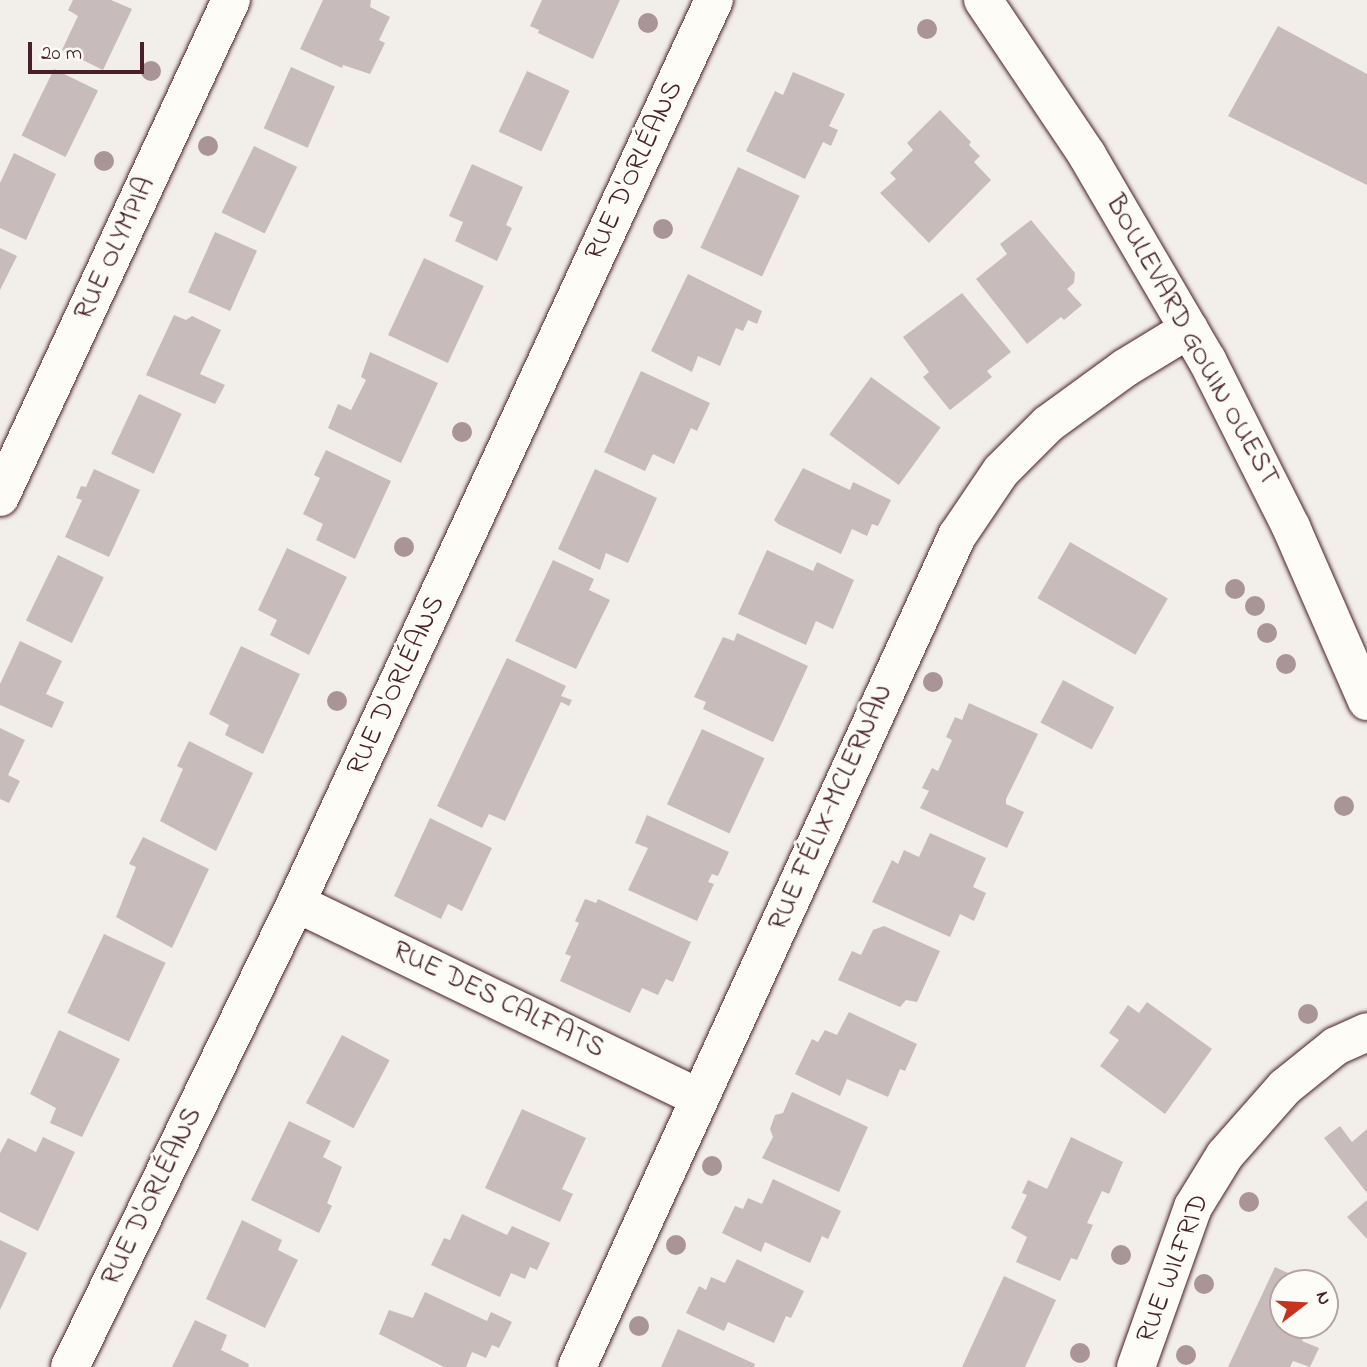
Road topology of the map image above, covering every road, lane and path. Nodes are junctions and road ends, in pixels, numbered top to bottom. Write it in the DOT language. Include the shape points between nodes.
graph roads {
  1 [pos="231,0"];
  2 [pos="714,0"];
  3 [pos="983,0"];
  4 [pos="1189,329"];
  5 [pos="0,497"];
  6 [pos="1367,701"];
  7 [pos="296,903"];
  8 [pos="1367,1032"];
  9 [pos="699,1098"];
  10 [pos="70,1367"];
  11 [pos="577,1367"];
  12 [pos="1136,1367"];
  1 -- 5 [label="street, RUE OLYMPIA"];
  2 -- 7 [label="street, RUE D'ORLÉANS"];
  3 -- 4 [label="street, BOULEVARD GOUIN OUEST" via="1087,155"];
  4 -- 6 [label="street, BOULEVARD GOUIN OUEST" via="1291,527"];
  4 -- 9 [label="street, RUE FÉLIX-MCLERNAN" via="1048,424 975,505 936,579"];
  7 -- 9 [label="street, RUE DES CALFATS"];
  7 -- 10 [label="street, RUE D'ORLÉANS"];
  8 -- 12 [label="street, RUE WILFRID" via="1336,1046 1285,1087 1226,1155 1193,1207"];
  9 -- 11 [label="street, RUE FÉLIX-MCLERNAN"];
}
